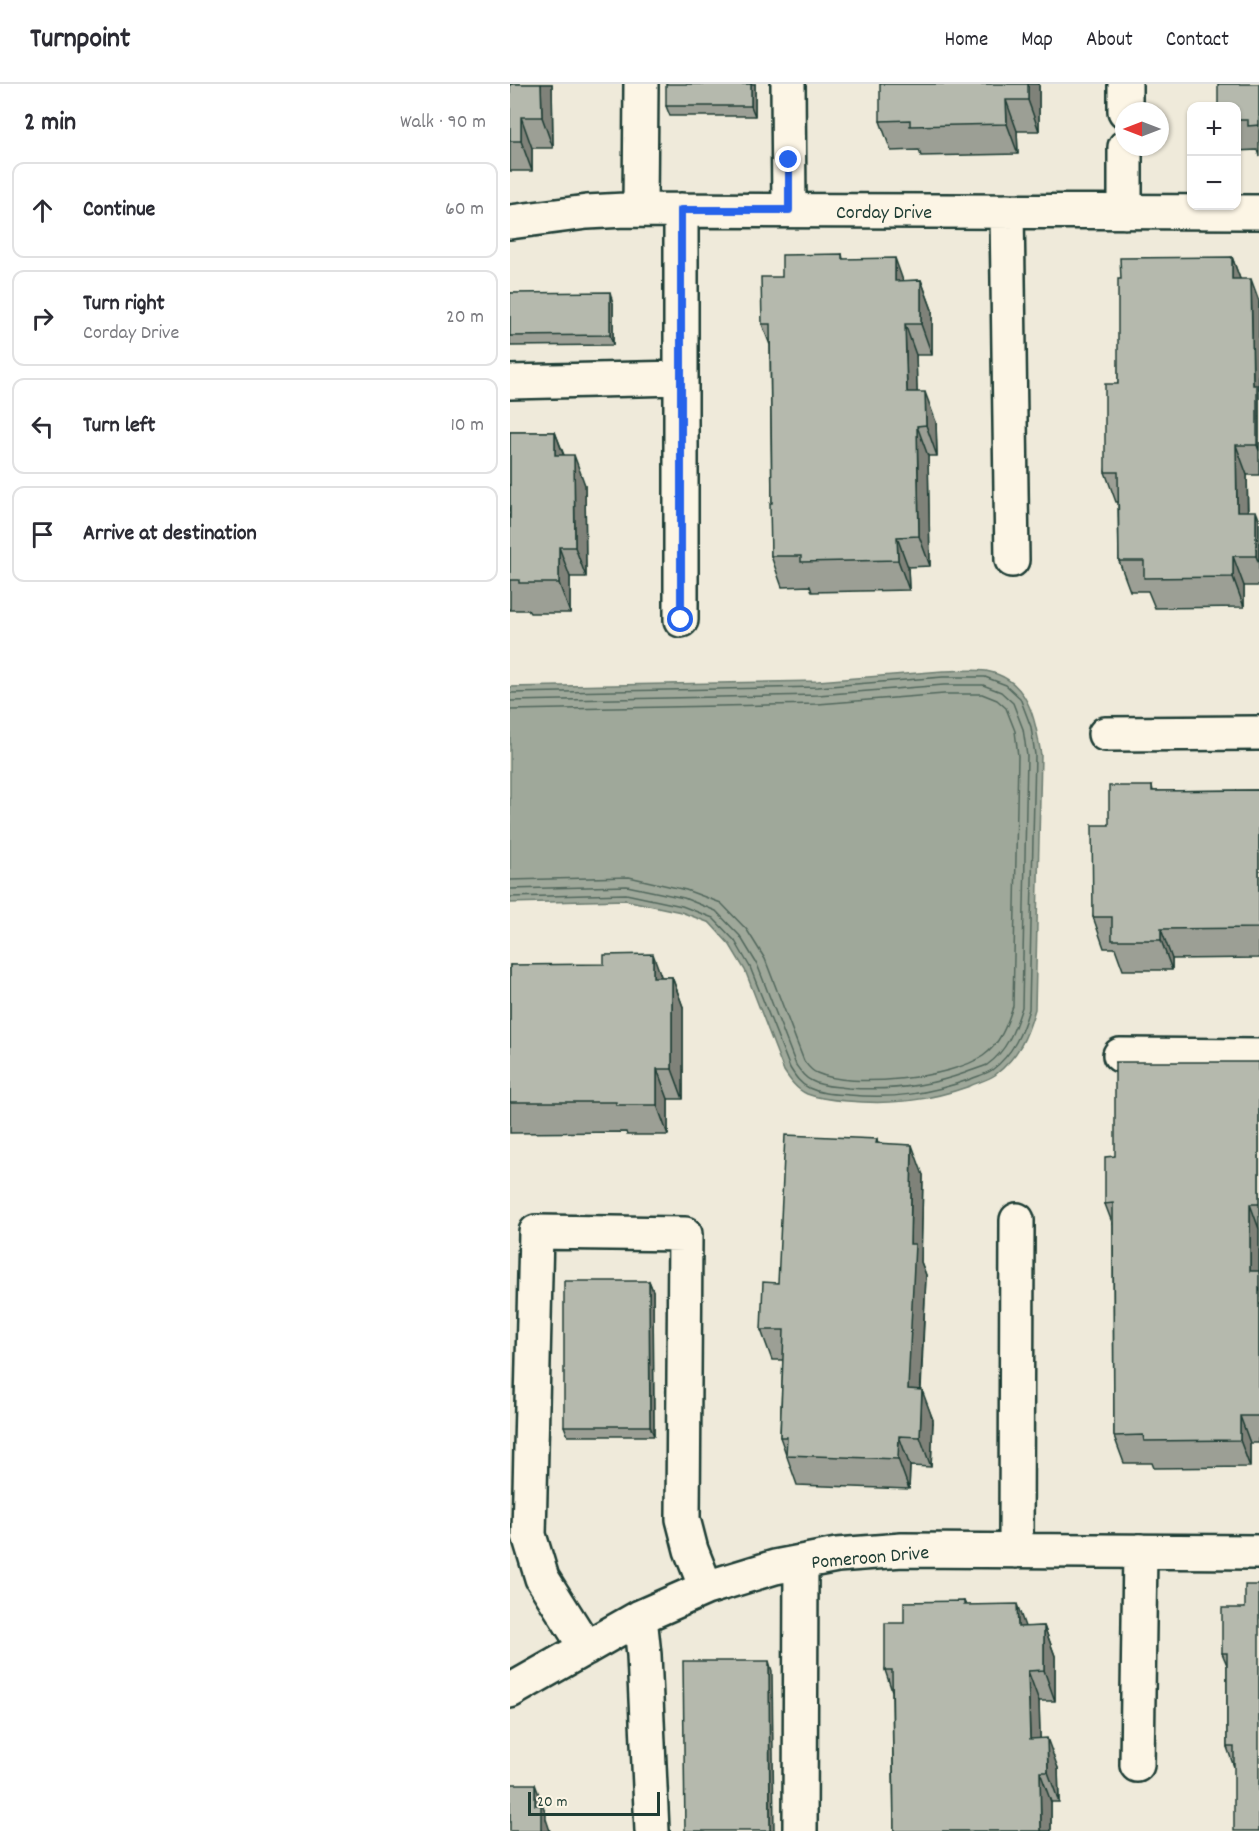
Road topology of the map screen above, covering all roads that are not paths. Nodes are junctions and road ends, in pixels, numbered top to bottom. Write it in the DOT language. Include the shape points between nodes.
graph roads {
  1 [pos="641,84"];
  2 [pos="788,84"];
  3 [pos="1125,84"];
  4 [pos="1125,102"];
  5 [pos="1125,156"];
  6 [pos="640,210"];
  7 [pos="681,210"];
  8 [pos="789,210"];
  9 [pos="1007,211"];
  10 [pos="1125,212"];
  11 [pos="1259,212"];
  12 [pos="510,222"];
  13 [pos="681,378"];
  14 [pos="510,382"];
  15 [pos="1012,560"];
  16 [pos="681,620"];
  17 [pos="1259,733"];
  18 [pos="1105,734"];
  19 [pos="1120,1055"];
  20 [pos="1259,1056"];
  21 [pos="1017,1220"];
  22 [pos="521,1384"];
  23 [pos="519,1541"];
  24 [pos="1016,1551"];
  25 [pos="1140,1551"];
  26 [pos="1259,1552"];
  27 [pos="801,1562"];
  28 [pos="706,1588"];
  29 [pos="640,1617"];
  30 [pos="586,1648"];
  31 [pos="510,1691"];
  32 [pos="1137,1765"];
  33 [pos="652,1831"];
  34 [pos="801,1831"];
  1 -- 6 [label="street"];
  2 -- 8 [label="street"];
  3 -- 4 [label="street"];
  5 -- 10 [label="street"];
  6 -- 7 [label="street, Corday Drive"];
  6 -- 12 [label="street, Corday Drive"];
  7 -- 8 [label="street, Corday Drive"];
  7 -- 13 [label="street"];
  8 -- 9 [label="street, Corday Drive"];
  9 -- 10 [label="street, Corday Drive"];
  9 -- 15 [label="street"];
  10 -- 11 [label="street, Corday Drive"];
  13 -- 14 [label="street"];
  13 -- 16 [label="street"];
  17 -- 18 [label="street"];
  19 -- 20 [label="street"];
  21 -- 24 [label="street"];
  22 -- 23 [label="street"];
  22 -- 28 [label="street" via="536,1232 685,1234 684,1519"];
  23 -- 30 [label="street"];
  24 -- 25 [label="street, Pomeroon Drive"];
  24 -- 27 [label="street, Pomeroon Drive" via="902,1550"];
  25 -- 26 [label="street, Pomeroon Drive"];
  25 -- 32 [label="street"];
  27 -- 28 [label="street, Pomeroon Drive"];
  27 -- 34 [label="street"];
  28 -- 29 [label="street, Pomeroon Drive"];
  29 -- 30 [label="street, Pomeroon Drive"];
  29 -- 33 [label="street"];
  30 -- 31 [label="street, Pomeroon Drive"];
}
